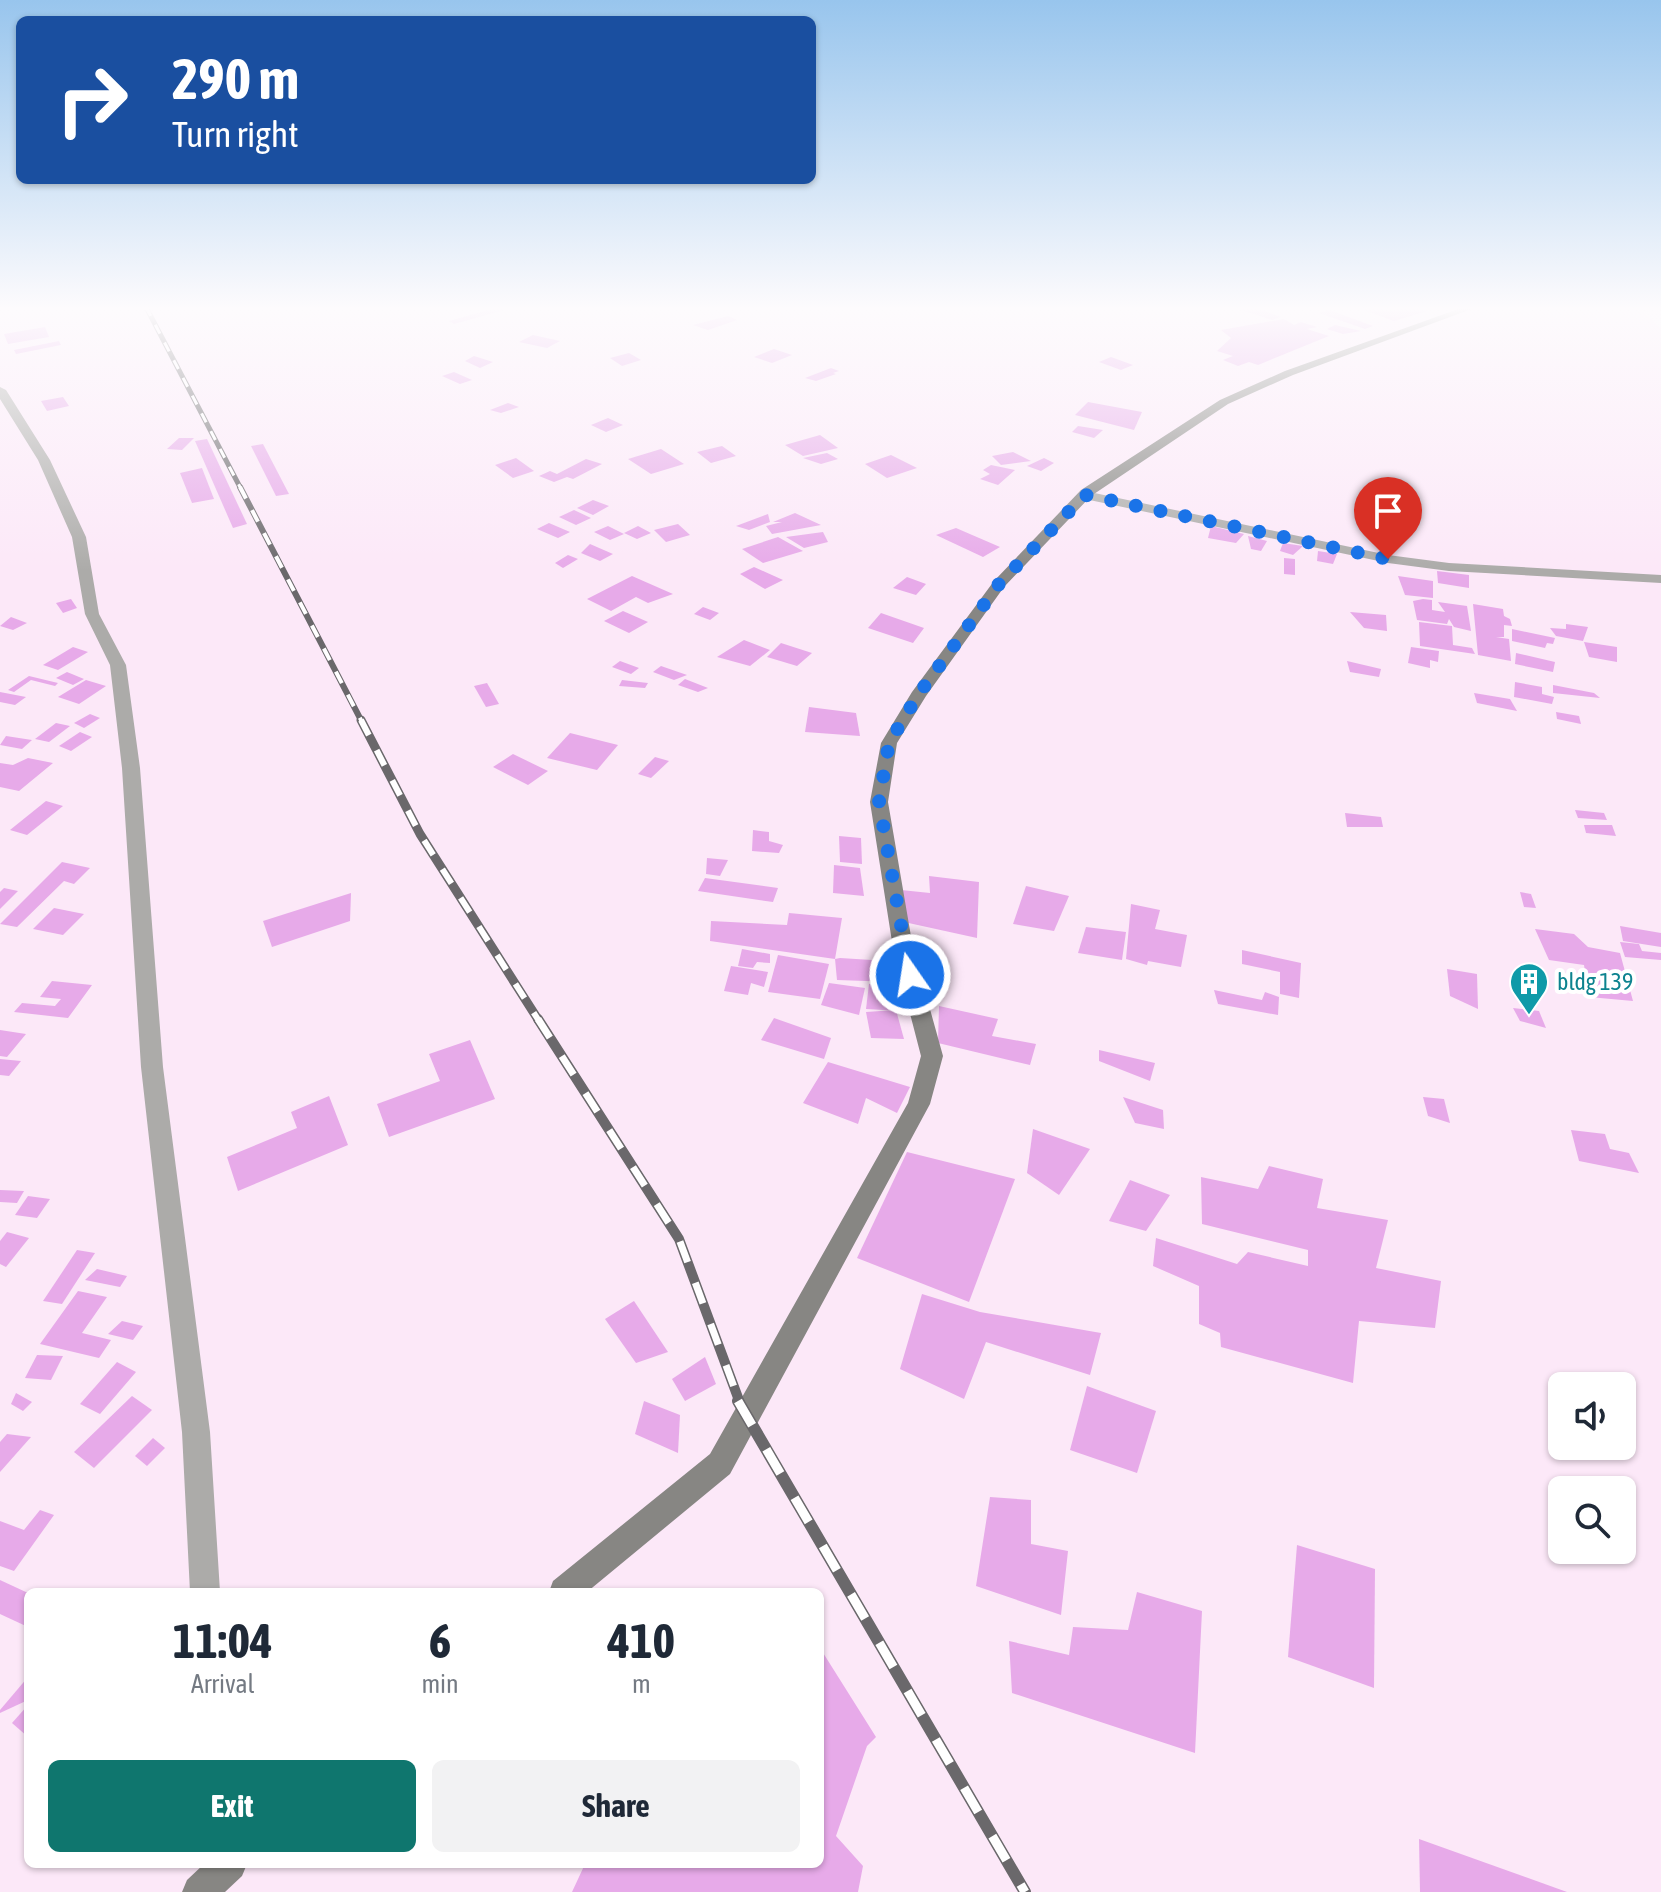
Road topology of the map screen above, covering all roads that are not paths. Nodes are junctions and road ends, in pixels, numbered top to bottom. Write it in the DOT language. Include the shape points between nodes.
graph roads {
  1 [pos="3,395"];
  2 [pos="1239,395"];
  3 [pos="1085,495"];
  4 [pos="1661,579"];
  5 [pos="205,1588"];
  6 [pos="569,1588"];
  7 [pos="226,1868"];
  8 [pos="199,1892"];
  1 -- 5 [label="street" via="44,460 79,537 92,614 118,665 131,768 152,1067 196,1432"];
  2 -- 3 [label="main road"];
  3 -- 4 [label="street" via="1388,559"];
  3 -- 6 [label="main road" via="999,584 889,743 879,802 903,948 932,1056 919,1104 720,1464"];
  7 -- 8 [label="main road"];
}
